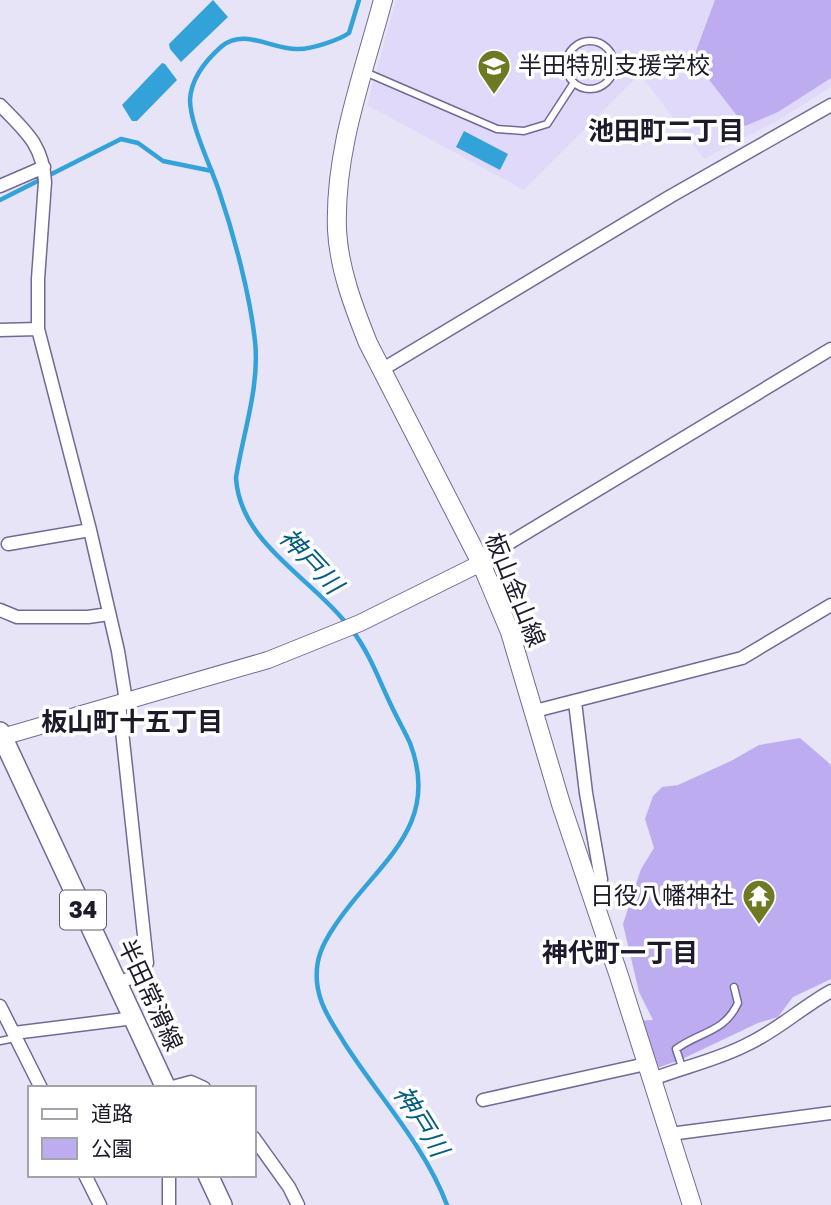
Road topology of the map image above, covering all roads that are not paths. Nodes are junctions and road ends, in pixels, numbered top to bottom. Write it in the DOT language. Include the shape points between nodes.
graph roads {
  1 [pos="383,0"];
  2 [pos="615,61"];
  3 [pos="662,69"];
  4 [pos="363,72"];
  5 [pos="573,84"];
  6 [pos="0,105"];
  7 [pos="831,105"];
  8 [pos="44,167"];
  9 [pos="0,187"];
  10 [pos="37,329"];
  11 [pos="0,330"];
  12 [pos="831,349"];
  13 [pos="383,369"];
  14 [pos="90,530"];
  15 [pos="8,544"];
  16 [pos="481,563"];
  17 [pos="831,605"];
  18 [pos="0,610"];
  19 [pos="109,614"];
  20 [pos="123,702"];
  21 [pos="575,702"];
  22 [pos="535,711"];
  23 [pos="1,735"];
  24 [pos="597,909"];
  25 [pos="118,983"];
  26 [pos="734,987"];
  27 [pos="831,991"];
  28 [pos="0,1006"];
  29 [pos="134,1018"];
  30 [pos="15,1035"];
  31 [pos="0,1041"];
  32 [pos="682,1067"];
  33 [pos="648,1072"];
  34 [pos="40,1086"];
  35 [pos="167,1086"];
  36 [pos="176,1086"];
  37 [pos="200,1086"];
  38 [pos="483,1100"];
  39 [pos="831,1114"];
  40 [pos="670,1134"];
  41 [pos="256,1142"];
  42 [pos="86,1177"];
  43 [pos="169,1177"];
  44 [pos="209,1177"];
  45 [pos="100,1205"];
  46 [pos="169,1205"];
  47 [pos="222,1205"];
  48 [pos="298,1205"];
  49 [pos="692,1205"];
  1 -- 4 [label="main road, 板山金山線"];
  2 -- 3 [label="lane" via="658,60"];
  2 -- 5 [label="lane" via="601,89 584,90"];
  2 -- 5 [label="lane" via="602,44 581,42 565,63"];
  4 -- 5 [label="lane" via="497,129 524,131 547,124"];
  4 -- 13 [label="main road, 板山金山線" via="342,153 337,231 355,309"];
  6 -- 8 [label="street" via="41,154"];
  7 -- 13 [label="street"];
  8 -- 9 [label="street"];
  8 -- 10 [label="street"];
  10 -- 11 [label="street"];
  10 -- 14 [label="street"];
  12 -- 16 [label="street"];
  13 -- 16 [label="main road, 板山金山線"];
  14 -- 15 [label="street"];
  14 -- 19 [label="street"];
  16 -- 20 [label="street" via="360,623 268,660"];
  16 -- 22 [label="main road, 板山金山線" via="510,632"];
  17 -- 21 [label="street" via="741,659"];
  18 -- 19 [label="street" via="17,617"];
  19 -- 20 [label="street"];
  20 -- 23 [label="street"];
  20 -- 25 [label="street" via="146,963 138,975"];
  21 -- 22 [label="street"];
  21 -- 24 [label="street" via="601,879"];
  22 -- 24 [label="main road, 板山金山線"];
  23 -- 25 [label="main road, 半田常滑線 / 34"];
  24 -- 33 [label="main road, 板山金山線"];
  25 -- 29 [label="main road, 半田常滑線 / 34"];
  26 -- 32 [label="lane" via="738,1003 732,1017 676,1049"];
  27 -- 32 [label="street" via="748,1044"];
  28 -- 30 [label="street"];
  29 -- 30 [label="street"];
  29 -- 35 [label="main road, 半田常滑線 / 34"];
  30 -- 31 [label="lane"];
  30 -- 34 [label="street"];
  32 -- 33 [label="street"];
  33 -- 38 [label="street"];
  33 -- 40 [label="main road, 板山金山線"];
  36 -- 37 [label="street" via="191,1082"];
  39 -- 40 [label="street"];
  40 -- 49 [label="main road, 板山金山線"];
  41 -- 48 [label="street"];
  42 -- 45 [label="street"];
  43 -- 46 [label="street"];
  44 -- 47 [label="main road"];
}
